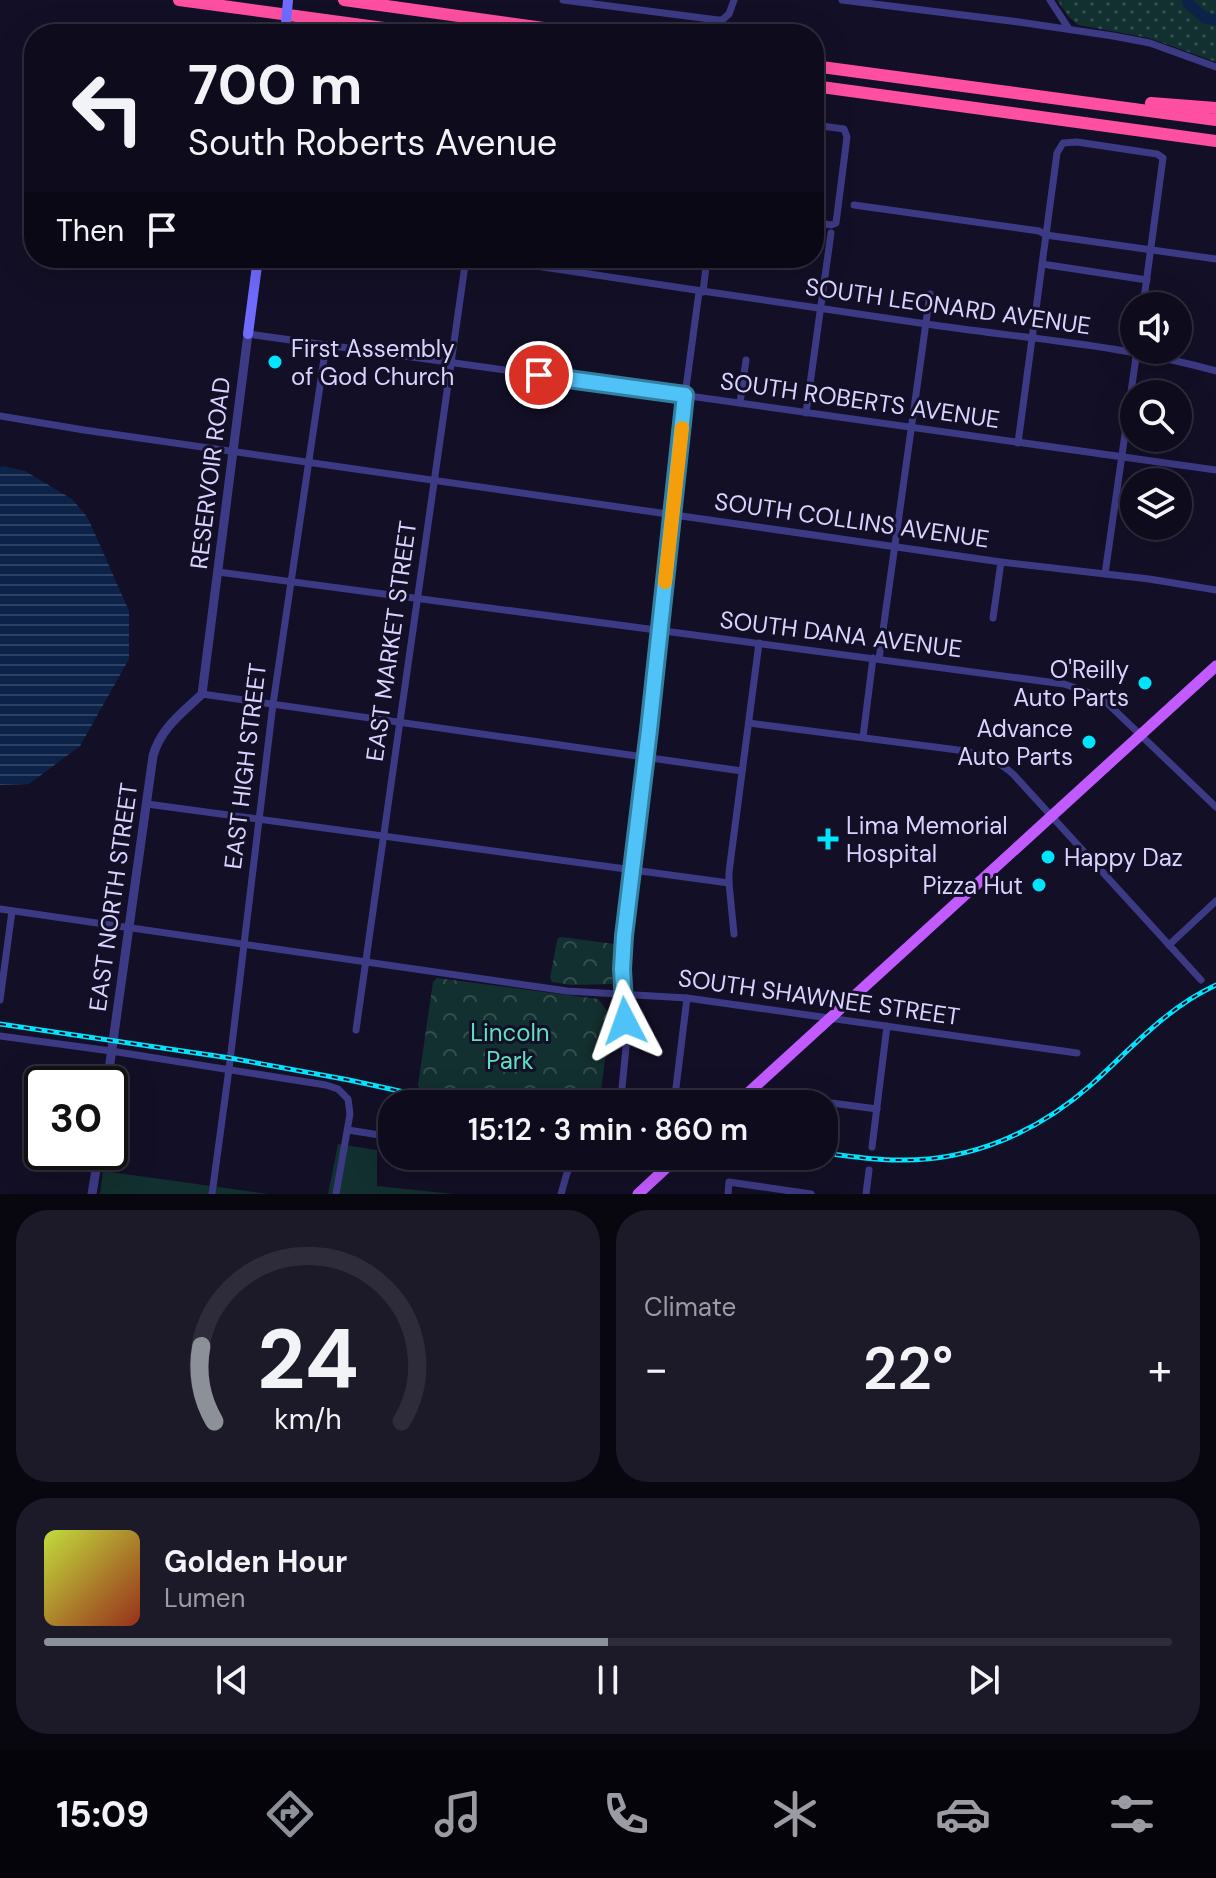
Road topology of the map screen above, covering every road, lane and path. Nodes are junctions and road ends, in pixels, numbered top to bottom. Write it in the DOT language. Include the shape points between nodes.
graph roads {
  1 [pos="179,0"];
  2 [pos="288,0"];
  3 [pos="344,0"];
  4 [pos="563,0"];
  5 [pos="734,0"];
  6 [pos="842,0"];
  7 [pos="1050,0"];
  8 [pos="862,1"];
  9 [pos="286,24"];
  10 [pos="355,24"];
  11 [pos="516,24"];
  12 [pos="1069,29"];
  13 [pos="824,66"];
  14 [pos="824,67"];
  15 [pos="1216,67"];
  16 [pos="824,87"];
  17 [pos="1216,108"];
  18 [pos="1026,115"];
  19 [pos="1216,120"];
  20 [pos="824,126"];
  21 [pos="1216,141"];
  22 [pos="1216,149"];
  23 [pos="854,205"];
  24 [pos="824,224"];
  25 [pos="831,233"];
  26 [pos="1046,235"];
  27 [pos="1151,250"];
  28 [pos="1216,259"];
  29 [pos="1042,264"];
  30 [pos="257,268"];
  31 [pos="465,268"];
  32 [pos="547,268"];
  33 [pos="705,268"];
  34 [pos="1147,280"];
  35 [pos="701,292"];
  36 [pos="1145,292"];
  37 [pos="930,294"];
  38 [pos="821,309"];
  39 [pos="926,324"];
  40 [pos="248,334"];
  41 [pos="1032,338"];
  42 [pos="326,345"];
  43 [pos="1120,350"];
  44 [pos="746,360"];
  45 [pos="451,362"];
  46 [pos="1135,364"];
  47 [pos="1186,364"];
  48 [pos="1216,371"];
  49 [pos="685,395"];
  50 [pos="740,403"];
  51 [pos="806,413"];
  52 [pos="0,416"];
  53 [pos="912,428"];
  54 [pos="1018,443"];
  55 [pos="233,451"];
  56 [pos="1122,457"];
  57 [pos="308,462"];
  58 [pos="1216,470"];
  59 [pos="435,479"];
  60 [pos="673,514"];
  61 [pos="895,546"];
  62 [pos="1001,562"];
  63 [pos="218,572"];
  64 [pos="1105,574"];
  65 [pos="290,581"];
  66 [pos="1216,590"];
  67 [pos="418,598"];
  68 [pos="993,618"];
  69 [pos="659,630"];
  70 [pos="759,643"];
  71 [pos="876,658"];
  72 [pos="1215,668"];
  73 [pos="202,694"];
  74 [pos="273,704"];
  75 [pos="400,722"];
  76 [pos="749,723"];
  77 [pos="1140,735"];
  78 [pos="863,737"];
  79 [pos="646,758"];
  80 [pos="742,771"];
  81 [pos="147,804"];
  82 [pos="1216,807"];
  83 [pos="1051,817"];
  84 [pos="258,818"];
  85 [pos="384,836"];
  86 [pos="633,870"];
  87 [pos="729,883"];
  88 [pos="1216,901"];
  89 [pos="0,909"];
  90 [pos="12,911"];
  91 [pos="128,927"];
  92 [pos="734,934"];
  93 [pos="244,944"];
  94 [pos="1169,945"];
  95 [pos="366,961"];
  96 [pos="1201,980"];
  97 [pos="623,995"];
  98 [pos="687,998"];
  99 [pos="0,1000"];
  100 [pos="830,1018"];
  101 [pos="887,1026"];
  102 [pos="356,1030"];
  103 [pos="0,1036"];
  104 [pos="111,1051"];
  105 [pos="1077,1053"];
  106 [pos="109,1066"];
  107 [pos="229,1069"];
  108 [pos="622,1090"];
  109 [pos="676,1090"];
  110 [pos="751,1090"];
  111 [pos="838,1104"];
  112 [pos="877,1109"];
  113 [pos="348,1130"];
  114 [pos="378,1135"];
  115 [pos="872,1147"];
  116 [pos="96,1170"];
  117 [pos="568,1170"];
  118 [pos="664,1170"];
  119 [pos="869,1170"];
  120 [pos="92,1194"];
  121 [pos="212,1194"];
  122 [pos="336,1194"];
  123 [pos="561,1194"];
  124 [pos="638,1194"];
  125 [pos="728,1194"];
  126 [pos="811,1194"];
  127 [pos="866,1194"];
  1 -- 10 [label="highway"];
  2 -- 9 [label="main road, bridge"];
  3 -- 11 [label="highway"];
  4 -- 5 [label="street" via="709,20 725,18"];
  6 -- 8 [label="street"];
  7 -- 12 [label="street"];
  8 -- 12 [label="street"];
  12 -- 15 [label="street" via="1150,43"];
  13 -- 17 [label="highway"];
  14 -- 19 [label="highway"];
  16 -- 18 [label="highway"];
  18 -- 21 [label="highway"];
  18 -- 22 [label="highway"];
  20 -- 24 [label="street" via="844,129 847,137 836,223"];
  23 -- 26 [label="street"];
  25 -- 38 [label="street"];
  26 -- 27 [label="street"];
  26 -- 27 [label="street" via="1061,146 1070,142 1157,154 1164,161"];
  26 -- 29 [label="street"];
  27 -- 28 [label="street"];
  27 -- 34 [label="street"];
  29 -- 34 [label="street"];
  29 -- 41 [label="street"];
  30 -- 40 [label="main road, RESERVOIR ROAD"];
  31 -- 45 [label="street, EAST MARKET STREET"];
  32 -- 35 [label="street, SOUTH LEONARD AVENUE"];
  33 -- 35 [label="street"];
  34 -- 36 [label="street"];
  35 -- 38 [label="street, SOUTH LEONARD AVENUE"];
  35 -- 49 [label="street"];
  37 -- 39 [label="street"];
  38 -- 39 [label="street, SOUTH LEONARD AVENUE"];
  38 -- 51 [label="street"];
  39 -- 41 [label="street, SOUTH LEONARD AVENUE"];
  39 -- 53 [label="street"];
  40 -- 42 [label="street, SOUTH ROBERTS AVENUE"];
  40 -- 55 [label="street, RESERVOIR ROAD"];
  41 -- 43 [label="street, SOUTH LEONARD AVENUE"];
  41 -- 54 [label="street"];
  42 -- 45 [label="street, SOUTH ROBERTS AVENUE"];
  42 -- 57 [label="street, EAST HIGH STREET"];
  44 -- 50 [label="street"];
  45 -- 49 [label="street, SOUTH ROBERTS AVENUE"];
  45 -- 59 [label="street, EAST MARKET STREET"];
  46 -- 56 [label="street"];
  47 -- 48 [label="street, SOUTH LEONARD AVENUE"];
  49 -- 50 [label="street, SOUTH ROBERTS AVENUE"];
  49 -- 60 [label="street"];
  50 -- 51 [label="street, SOUTH ROBERTS AVENUE"];
  51 -- 53 [label="street, SOUTH ROBERTS AVENUE"];
  52 -- 55 [label="street, SOUTH COLLINS AVENUE"];
  53 -- 54 [label="street, SOUTH ROBERTS AVENUE"];
  53 -- 61 [label="street"];
  54 -- 56 [label="street, SOUTH ROBERTS AVENUE"];
  55 -- 57 [label="street, SOUTH COLLINS AVENUE"];
  55 -- 63 [label="street, RESERVOIR ROAD"];
  56 -- 58 [label="street, SOUTH ROBERTS AVENUE"];
  56 -- 64 [label="street"];
  57 -- 59 [label="street, SOUTH COLLINS AVENUE"];
  57 -- 65 [label="street, EAST HIGH STREET"];
  59 -- 60 [label="street, SOUTH COLLINS AVENUE"];
  59 -- 67 [label="street, EAST MARKET STREET"];
  60 -- 61 [label="street, SOUTH COLLINS AVENUE"];
  60 -- 69 [label="street"];
  61 -- 62 [label="street, SOUTH COLLINS AVENUE"];
  61 -- 71 [label="street"];
  62 -- 64 [label="street, SOUTH COLLINS AVENUE"];
  62 -- 68 [label="street"];
  63 -- 65 [label="street, SOUTH DANA AVENUE"];
  63 -- 73 [label="street, RESERVOIR ROAD"];
  64 -- 66 [label="street, SOUTH COLLINS AVENUE"];
  65 -- 67 [label="street, SOUTH DANA AVENUE"];
  65 -- 74 [label="street, EAST HIGH STREET"];
  67 -- 69 [label="street, SOUTH DANA AVENUE"];
  67 -- 75 [label="street, EAST MARKET STREET"];
  69 -- 70 [label="street, SOUTH DANA AVENUE"];
  69 -- 79 [label="street"];
  70 -- 71 [label="street, SOUTH DANA AVENUE"];
  70 -- 76 [label="street"];
  71 -- 77 [label="street, SOUTH DANA AVENUE" via="1064,684 1106,702"];
  71 -- 78 [label="street"];
  72 -- 77 [label="main road"];
  73 -- 74 [label="street"];
  73 -- 81 [label="street, EAST NORTH STREET" via="161,734"];
  74 -- 75 [label="street"];
  74 -- 84 [label="street, EAST HIGH STREET"];
  75 -- 79 [label="street"];
  75 -- 85 [label="street, EAST MARKET STREET"];
  76 -- 78 [label="street"];
  76 -- 80 [label="street"];
  77 -- 82 [label="street, SOUTH DANA AVENUE"];
  77 -- 83 [label="main road"];
  78 -- 83 [label="street" via="987,756 1013,774"];
  79 -- 80 [label="street"];
  79 -- 86 [label="street"];
  80 -- 87 [label="street"];
  81 -- 84 [label="street"];
  81 -- 91 [label="street, EAST NORTH STREET"];
  83 -- 94 [label="street"];
  83 -- 100 [label="main road"];
  84 -- 85 [label="street"];
  84 -- 93 [label="street, EAST HIGH STREET"];
  85 -- 86 [label="street"];
  85 -- 95 [label="street, EAST MARKET STREET"];
  86 -- 87 [label="street"];
  86 -- 97 [label="street"];
  87 -- 92 [label="street"];
  88 -- 94 [label="street"];
  89 -- 90 [label="street, SOUTH SHAWNEE STREET"];
  90 -- 91 [label="street, SOUTH SHAWNEE STREET"];
  90 -- 99 [label="street"];
  91 -- 93 [label="street, SOUTH SHAWNEE STREET"];
  91 -- 104 [label="street, EAST NORTH STREET"];
  93 -- 95 [label="street, SOUTH SHAWNEE STREET"];
  93 -- 107 [label="street, EAST HIGH STREET"];
  94 -- 96 [label="street"];
  95 -- 97 [label="street, SOUTH SHAWNEE STREET"];
  95 -- 102 [label="street, EAST MARKET STREET"];
  97 -- 98 [label="street, SOUTH SHAWNEE STREET"];
  97 -- 108 [label="street" via="627,1037"];
  98 -- 100 [label="street, SOUTH SHAWNEE STREET"];
  98 -- 109 [label="street"];
  100 -- 101 [label="street, SOUTH SHAWNEE STREET"];
  100 -- 110 [label="main road"];
  101 -- 105 [label="street, SOUTH SHAWNEE STREET"];
  101 -- 112 [label="street"];
  103 -- 104 [label="street"];
  104 -- 106 [label="street, EAST NORTH STREET"];
  104 -- 107 [label="street"];
  107 -- 113 [label="street" via="338,1089 348,1099"];
  107 -- 121 [label="street, EAST HIGH STREET"];
  111 -- 112 [label="street"];
  112 -- 115 [label="street"];
  113 -- 114 [label="street"];
  113 -- 122 [label="street"];
  116 -- 120 [label="street"];
  117 -- 123 [label="street"];
  118 -- 124 [label="main road"];
  119 -- 127 [label="street"];
  125 -- 126 [label="street" via="729,1182"];
}
